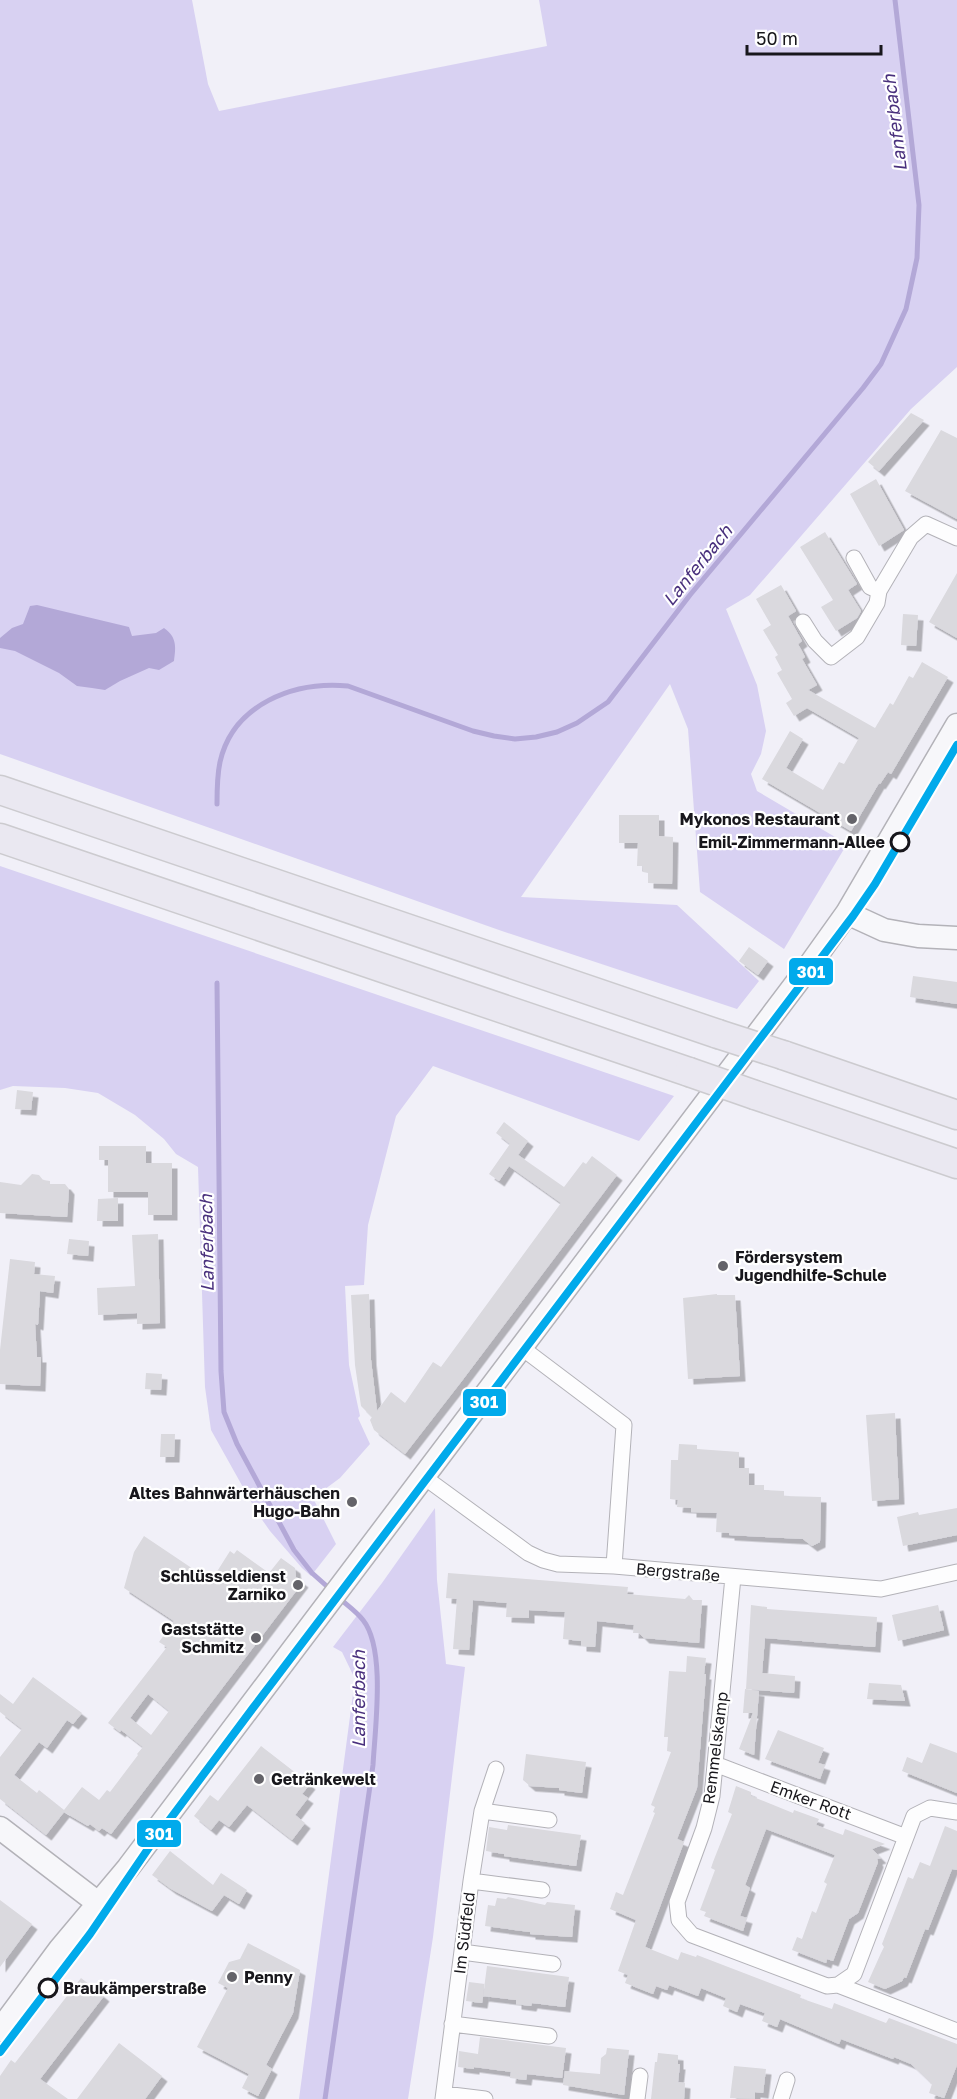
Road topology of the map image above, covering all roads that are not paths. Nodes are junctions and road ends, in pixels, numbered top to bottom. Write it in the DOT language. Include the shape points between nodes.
graph roads {
  1 [pos="957,538"];
  2 [pos="854,558"];
  3 [pos="879,591"];
  4 [pos="803,622"];
  5 [pos="957,725"];
  6 [pos="0,790"];
  7 [pos="0,838"];
  8 [pos="847,913"];
  9 [pos="957,938"];
  10 [pos="957,1115"];
  11 [pos="957,1164"];
  12 [pos="522,1348"];
  13 [pos="424,1477"];
  14 [pos="614,1566"];
  15 [pos="957,1572"];
  16 [pos="733,1576"];
  17 [pos="715,1764"];
  18 [pos="496,1769"];
  19 [pos="482,1811"];
  20 [pos="957,1812"];
  21 [pos="549,1820"];
  22 [pos="0,1828"];
  23 [pos="906,1837"];
  24 [pos="471,1881"];
  25 [pos="542,1890"];
  26 [pos="98,1904"];
  27 [pos="462,1952"];
  28 [pos="553,1964"];
  29 [pos="838,1985"];
  30 [pos="452,2024"];
  31 [pos="0,2030"];
  32 [pos="957,2031"];
  33 [pos="549,2036"];
  34 [pos="640,2076"];
  35 [pos="787,2080"];
  36 [pos="443,2096"];
  37 [pos="485,2099"];
  38 [pos="637,2099"];
  39 [pos="781,2099"];
  1 -- 3 [label="street" via="926,524 911,537"];
  2 -- 3 [label="street" via="870,587"];
  3 -- 4 [label="street" via="877,603 857,637 831,657"];
  5 -- 8 [label="main road"];
  6 -- 10 [label="highway, bridge"];
  7 -- 11 [label="highway, bridge"];
  8 -- 9 [label="main road" via="884,930"];
  8 -- 12 [label="main road"];
  12 -- 13 [label="main road"];
  12 -- 14 [label="street" via="624,1425"];
  13 -- 14 [label="street, Bergstraße" via="528,1553 558,1564"];
  13 -- 26 [label="main road"];
  14 -- 16 [label="street, Bergstraße"];
  15 -- 16 [label="street, Bergstraße" via="881,1589"];
  16 -- 17 [label="street, Remmelskamp"];
  17 -- 23 [label="street, Emker Rott"];
  17 -- 29 [label="street, Remmelskamp" via="704,1828 677,1902 679,1920 692,1935 827,1986"];
  18 -- 19 [label="street, Im Südfeld"];
  19 -- 21 [label="street"];
  19 -- 24 [label="street, Im Südfeld"];
  20 -- 23 [label="street" via="930,1808 914,1816"];
  22 -- 26 [label="main road"];
  23 -- 29 [label="street" via="854,1974"];
  24 -- 25 [label="street"];
  24 -- 27 [label="street, Im Südfeld"];
  26 -- 31 [label="main road"];
  27 -- 28 [label="street"];
  27 -- 30 [label="street, Im Südfeld"];
  29 -- 32 [label="street, Remmelskamp"];
  30 -- 33 [label="street"];
  30 -- 36 [label="street, Im Südfeld"];
  34 -- 38 [label="street"];
  35 -- 39 [label="street"];
  36 -- 37 [label="street"];
}
